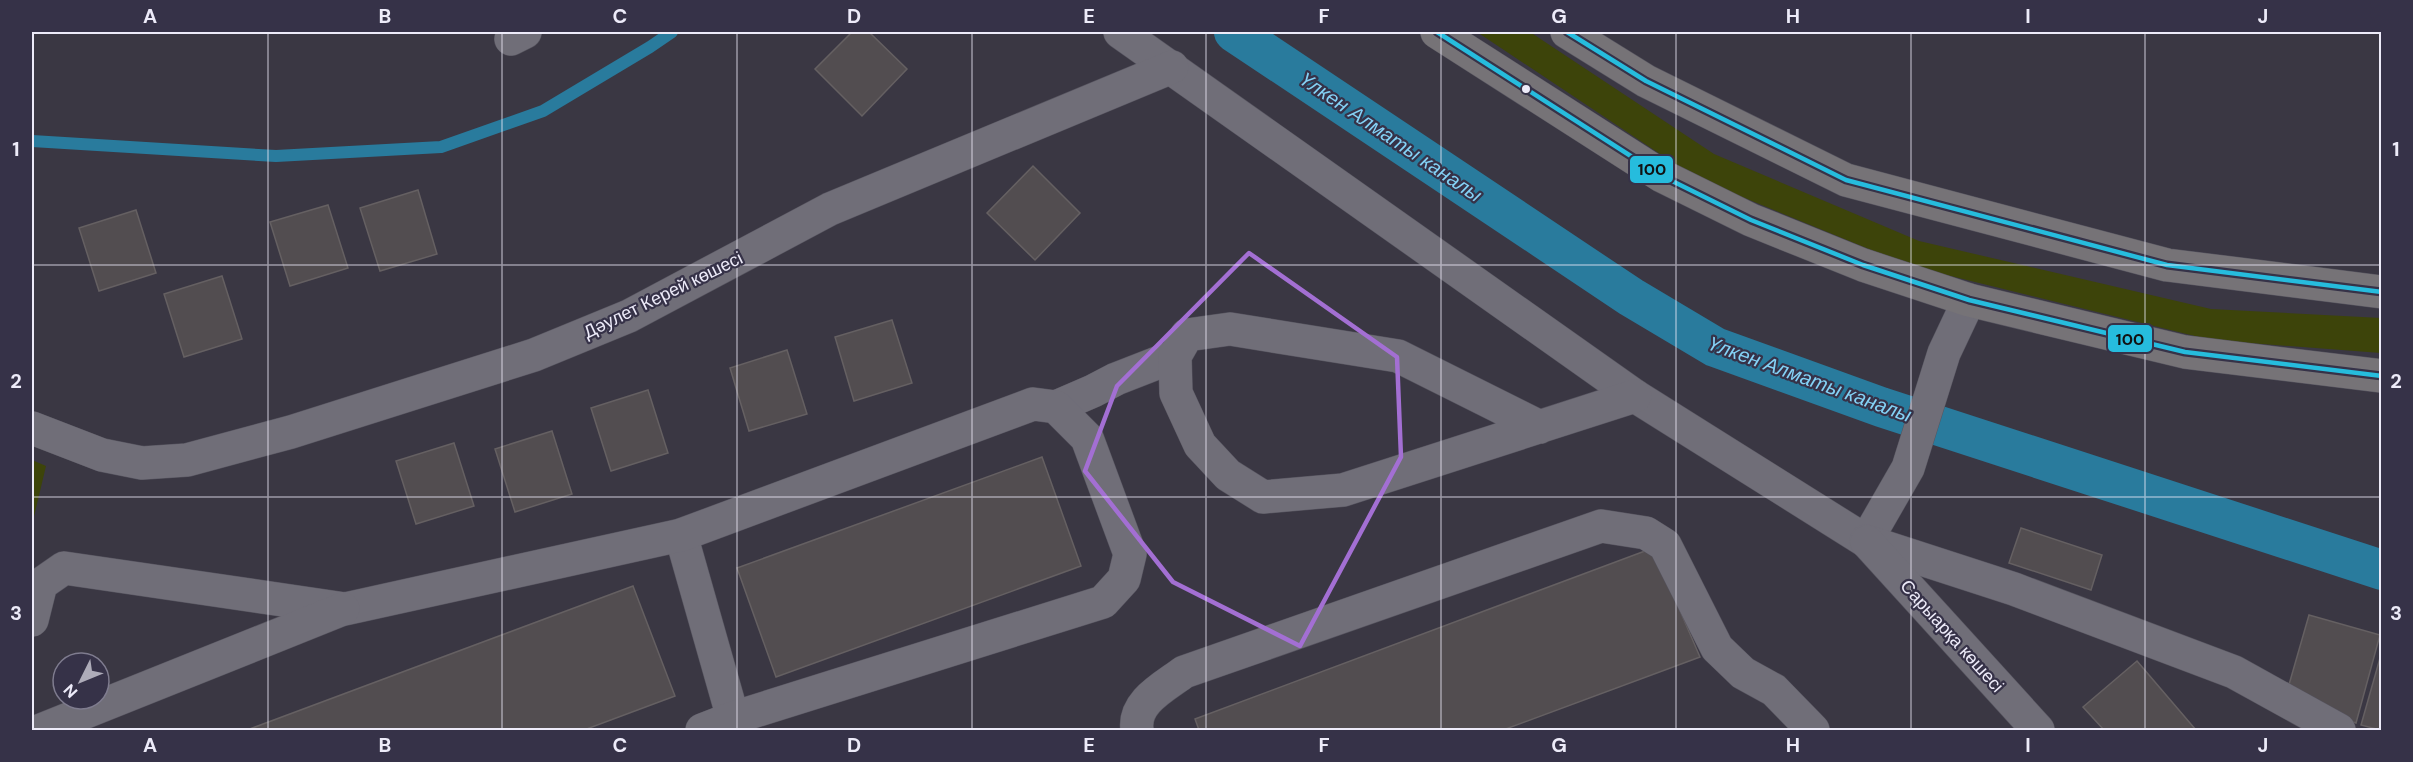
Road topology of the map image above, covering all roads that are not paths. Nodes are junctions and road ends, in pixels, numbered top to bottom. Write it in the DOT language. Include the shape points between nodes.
graph roads {
  1 [pos="1120,32"];
  2 [pos="1437,32"];
  3 [pos="1567,32"];
  4 [pos="1172,67"];
  5 [pos="2382,292"];
  6 [pos="1969,300"];
  7 [pos="1175,356"];
  8 [pos="2382,376"];
  9 [pos="1635,396"];
  10 [pos="1056,406"];
  11 [pos="1540,427"];
  12 [pos="32,428"];
  13 [pos="681,535"];
  14 [pos="1866,541"];
  15 [pos="345,609"];
  16 [pos="32,620"];
  17 [pos="733,718"];
  18 [pos="41,730"];
  19 [pos="702,730"];
  20 [pos="1137,730"];
  21 [pos="1813,730"];
  22 [pos="2038,730"];
  23 [pos="2339,730"];
  1 -- 4 [label="street"];
  2 -- 6 [label="main road" via="1662,176 1771,228 1863,265"];
  3 -- 5 [label="main road" via="1646,81 1846,180 2167,265"];
  4 -- 9 [label="street"];
  4 -- 12 [label="street, Дәулет Керей көшесі" via="830,209 629,316 534,355 302,429 187,460 142,463 102,455"];
  6 -- 8 [label="main road" via="2185,352"];
  6 -- 14 [label="street" via="1944,353 1908,468"];
  7 -- 10 [label="street"];
  7 -- 11 [label="street" via="1187,335 1230,329 1398,356"];
  7 -- 11 [label="street" via="1176,393 1200,445 1228,475 1263,498 1343,490"];
  9 -- 11 [label="street"];
  9 -- 14 [label="street"];
  10 -- 13 [label="street" via="1033,404"];
  10 -- 17 [label="street" via="1087,438 1130,555 1124,579 1103,602"];
  13 -- 15 [label="street"];
  13 -- 17 [label="street"];
  14 -- 22 [label="street, Сарыарқа көшесі"];
  14 -- 23 [label="street" via="2014,589 2234,672"];
  15 -- 16 [label="street" via="64,568 42,584"];
  15 -- 18 [label="street"];
  17 -- 19 [label="street"];
  20 -- 21 [label="street" via="1143,703 1184,672 1601,526 1646,533 1665,545 1717,648 1743,673 1774,690"];
}
